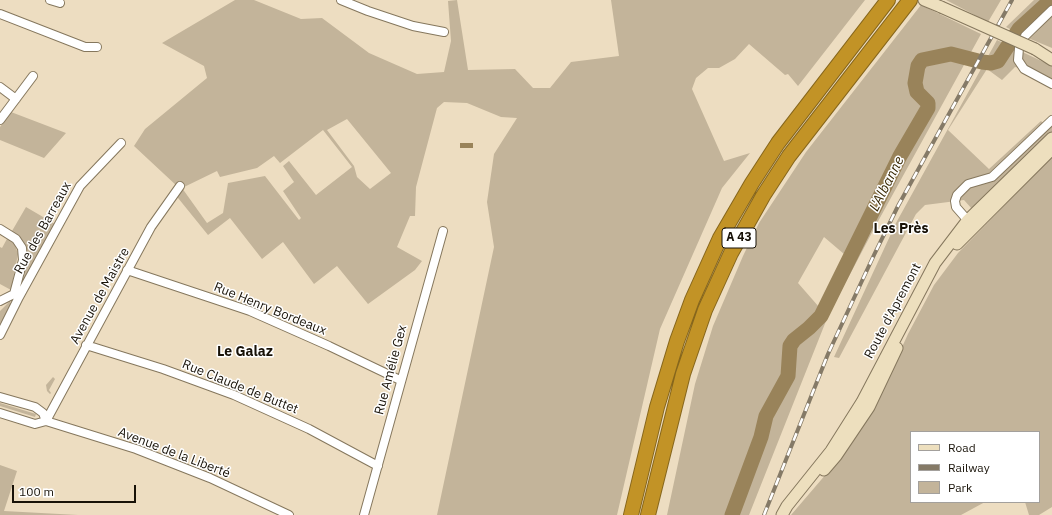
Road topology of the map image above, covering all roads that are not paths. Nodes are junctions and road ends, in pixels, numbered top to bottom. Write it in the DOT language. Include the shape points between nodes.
graph roads {
  1 [pos="50,0"];
  2 [pos="341,0"];
  3 [pos="888,0"];
  4 [pos="910,0"];
  5 [pos="924,0"];
  6 [pos="60,3"];
  7 [pos="1052,10"];
  8 [pos="0,14"];
  9 [pos="444,32"];
  10 [pos="96,47"];
  11 [pos="1052,58"];
  12 [pos="34,76"];
  13 [pos="1052,84"];
  14 [pos="0,87"];
  15 [pos="16,99"];
  16 [pos="0,120"];
  17 [pos="1052,120"];
  18 [pos="1052,138"];
  19 [pos="121,143"];
  20 [pos="1052,149"];
  21 [pos="180,186"];
  22 [pos="970,224"];
  23 [pos="0,229"];
  24 [pos="443,231"];
  25 [pos="128,270"];
  26 [pos="16,295"];
  27 [pos="0,301"];
  28 [pos="0,335"];
  29 [pos="86,345"];
  30 [pos="400,380"];
  31 [pos="0,397"];
  32 [pos="0,413"];
  33 [pos="46,421"];
  34 [pos="378,466"];
  35 [pos="289,515"];
  36 [pos="364,515"];
  37 [pos="631,515"];
  38 [pos="648,515"];
  39 [pos="782,515"];
  40 [pos="786,515"];
  1 -- 6 [label="street"];
  2 -- 9 [label="street" via="368,12 413,26"];
  3 -- 37 [label="highway, A 43" via="778,143 720,238 677,341 657,407"];
  4 -- 38 [label="highway, A 43" via="789,156 762,196 731,253 705,310 683,374"];
  5 -- 11 [label="main road, bridge"];
  7 -- 13 [label="street" via="1026,36 1019,48 1018,60 1024,69"];
  8 -- 10 [label="street" via="85,47"];
  12 -- 15 [label="street"];
  14 -- 15 [label="street"];
  15 -- 16 [label="street"];
  17 -- 22 [label="street" via="992,177 968,184 961,190 955,201 956,207"];
  18 -- 22 [label="main road, Route d'Apremont"];
  19 -- 26 [label="street, Rue des Barreaux" via="80,186"];
  20 -- 22 [label="main road, Route d'Apremont"];
  21 -- 25 [label="street, Avenue de Maistre" via="151,227"];
  22 -- 39 [label="main road, Route d'Apremont" via="938,258 924,280 862,402 844,431"];
  22 -- 40 [label="main road, Route d'Apremont" via="929,284 869,407 836,456"];
  23 -- 26 [label="street" via="16,239 22,248"];
  24 -- 30 [label="street, Rue Amélie Gex"];
  25 -- 29 [label="street, Avenue de Maistre"];
  25 -- 30 [label="street, Rue Henry Bordeaux" via="250,311"];
  26 -- 27 [label="street"];
  26 -- 28 [label="street, Rue des Barreaux"];
  29 -- 33 [label="street, Avenue de Maistre"];
  29 -- 34 [label="street, Rue Claude de Buttet" via="234,395 309,429"];
  30 -- 34 [label="street, Rue Amélie Gex"];
  31 -- 33 [label="street" via="35,407 43,413"];
  32 -- 33 [label="street, Avenue de la Liberté" via="35,424"];
  33 -- 35 [label="street, Avenue de la Liberté" via="136,449 210,478"];
  34 -- 36 [label="street, Rue Amélie Gex"];
}
